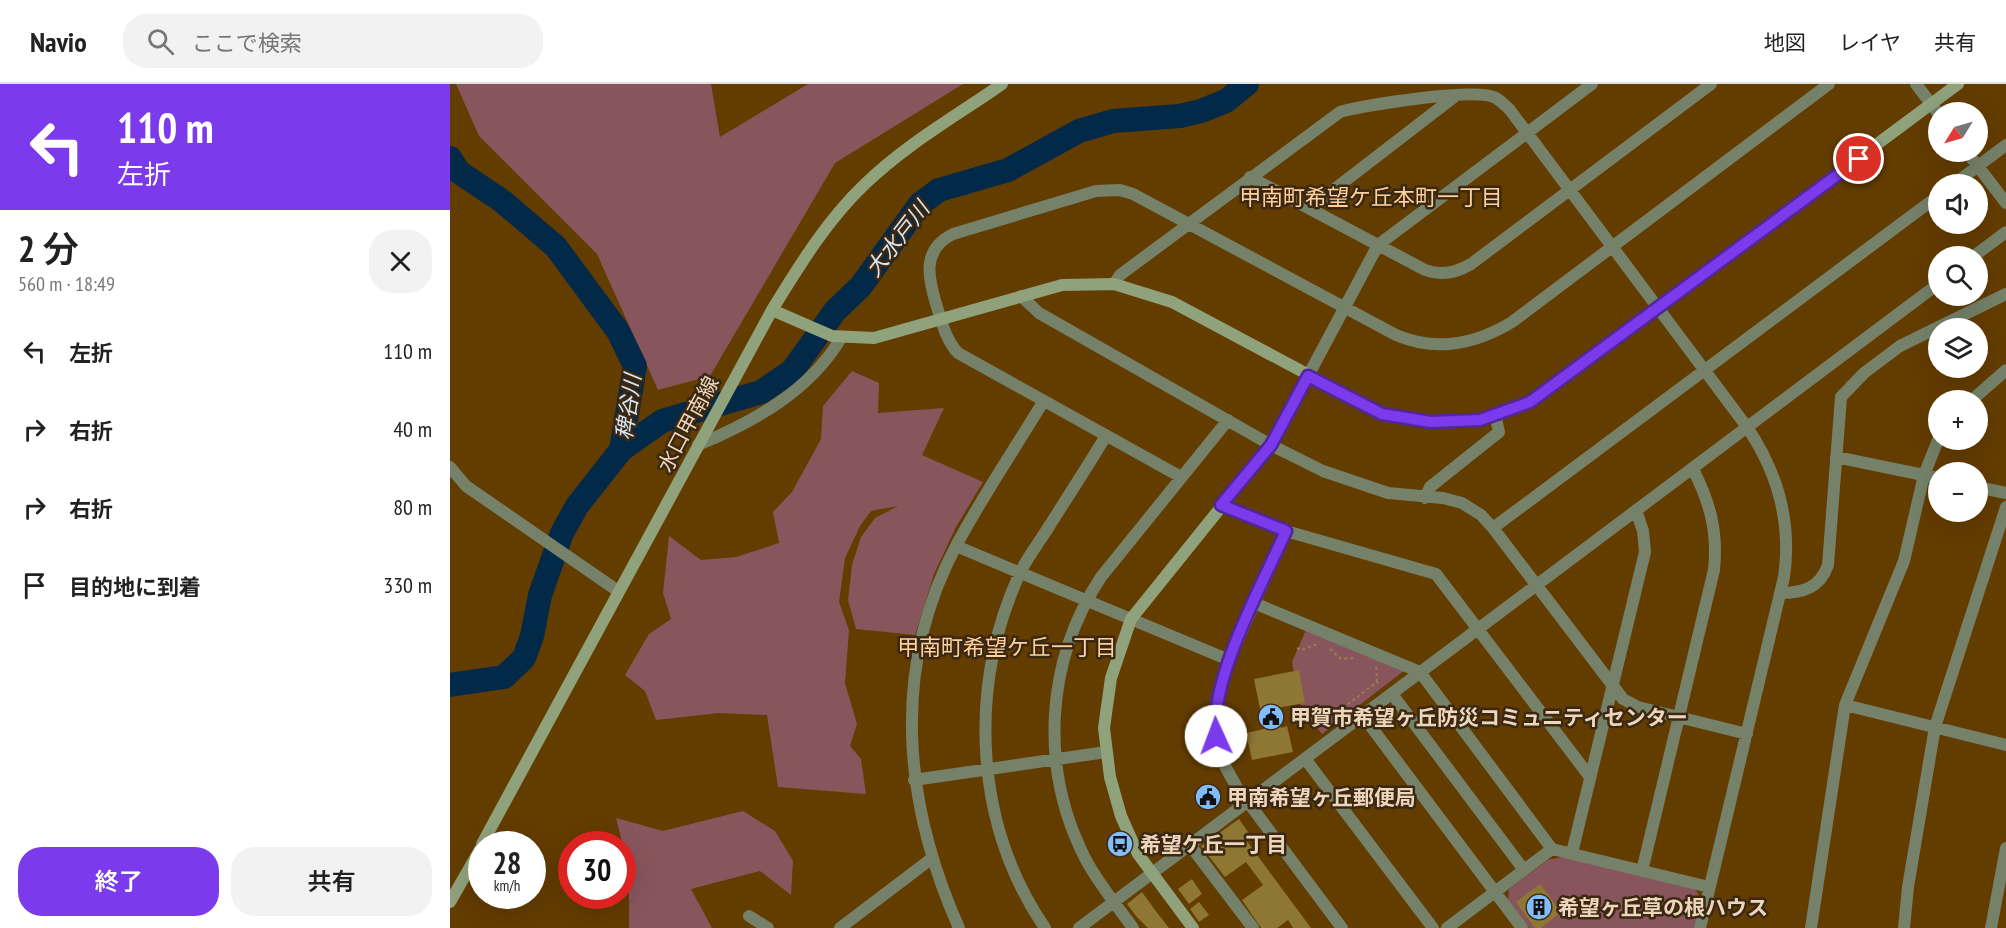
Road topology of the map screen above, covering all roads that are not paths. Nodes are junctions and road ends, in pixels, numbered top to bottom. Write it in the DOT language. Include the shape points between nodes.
graph roads {
  1 [pos="1002,84"];
  2 [pos="1592,84"];
  3 [pos="1711,84"];
  4 [pos="1829,84"];
  5 [pos="1916,84"];
  6 [pos="1958,84"];
  7 [pos="1456,96"];
  8 [pos="1930,102"];
  9 [pos="1941,102"];
  10 [pos="1928,114"];
  11 [pos="1526,134"];
  12 [pos="2006,145"];
  13 [pos="1975,162"];
  14 [pos="1978,166"];
  15 [pos="1967,174"];
  16 [pos="1250,177"];
  17 [pos="1569,190"];
  18 [pos="2006,203"];
  19 [pos="1928,204"];
  20 [pos="1310,208"];
  21 [pos="1188,224"];
  22 [pos="2006,232"];
  23 [pos="1378,245"];
  24 [pos="1987,246"];
  25 [pos="1612,247"];
  26 [pos="1114,284"];
  27 [pos="1928,292"];
  28 [pos="2006,294"];
  29 [pos="1021,296"];
  30 [pos="1344,308"];
  31 [pos="1659,308"];
  32 [pos="772,310"];
  33 [pos="941,319"];
  34 [pos="837,337"];
  35 [pos="2006,370"];
  36 [pos="1705,371"];
  37 [pos="1308,376"];
  38 [pos="1983,390"];
  39 [pos="1043,402"];
  40 [pos="1495,414"];
  41 [pos="1228,420"];
  42 [pos="1748,427"];
  43 [pos="1106,436"];
  44 [pos="698,445"];
  45 [pos="1271,445"];
  46 [pos="1934,450"];
  47 [pos="1836,457"];
  48 [pos="450,468"];
  49 [pos="1693,469"];
  50 [pos="1924,475"];
  51 [pos="1928,476"];
  52 [pos="1181,477"];
  53 [pos="1988,489"];
  54 [pos="2006,493"];
  55 [pos="1425,498"];
  56 [pos="1221,505"];
  57 [pos="2006,507"];
  58 [pos="1636,510"];
  59 [pos="1493,528"];
  60 [pos="1286,531"];
  61 [pos="956,546"];
  62 [pos="1020,573"];
  63 [pos="1536,586"];
  64 [pos="618,591"];
  65 [pos="1780,593"];
  66 [pos="1086,600"];
  67 [pos="1254,603"];
  68 [pos="1131,619"];
  69 [pos="1479,629"];
  70 [pos="1229,660"];
  71 [pos="1420,672"];
  72 [pos="1612,686"];
  73 [pos="1392,694"];
  74 [pos="1845,705"];
  75 [pos="1363,716"];
  76 [pos="1678,717"];
  77 [pos="1935,727"];
  78 [pos="1747,734"];
  79 [pos="2006,745"];
  80 [pos="1106,752"];
  81 [pos="1055,759"];
  82 [pos="1306,760"];
  83 [pos="987,770"];
  84 [pos="1590,777"];
  85 [pos="914,780"];
  86 [pos="1248,802"];
  87 [pos="489,831"];
  88 [pos="1190,845"];
  89 [pos="2006,848"];
  90 [pos="1552,849"];
  91 [pos="1572,853"];
  92 [pos="931,859"];
  93 [pos="468,870"];
  94 [pos="1524,870"];
  95 [pos="1642,871"];
  96 [pos="1152,873"];
  97 [pos="1709,887"];
  98 [pos="1495,892"];
  99 [pos="450,902"];
  100 [pos="1114,902"];
  101 [pos="749,916"];
  102 [pos="768,928"];
  103 [pos="840,928"];
  104 [pos="959,928"];
  105 [pos="1045,928"];
  106 [pos="1079,928"];
  107 [pos="1133,928"];
  108 [pos="1193,928"];
  109 [pos="1253,928"];
  110 [pos="1342,928"];
  111 [pos="1433,928"];
  112 [pos="1447,928"];
  113 [pos="1522,928"];
  114 [pos="1700,928"];
  115 [pos="1811,928"];
  116 [pos="1904,928"];
  117 [pos="1991,928"];
  1 -- 32 [label="street, 水口甲南線" via="908,148 864,184 807,254"];
  2 -- 11 [label="street"];
  3 -- 17 [label="street"];
  4 -- 25 [label="street"];
  5 -- 8 [label="street"];
  6 -- 9 [label="street"];
  7 -- 11 [label="street" via="1495,97 1510,110"];
  7 -- 16 [label="street" via="1375,103 1340,112"];
  7 -- 20 [label="street"];
  10 -- 31 [label="street"];
  11 -- 17 [label="street"];
  11 -- 23 [label="street"];
  12 -- 14 [label="street"];
  13 -- 14 [label="street"];
  14 -- 15 [label="street"];
  14 -- 18 [label="street"];
  16 -- 20 [label="street"];
  16 -- 21 [label="street"];
  17 -- 23 [label="street" via="1471,264 1453,272 1432,272"];
  17 -- 25 [label="street"];
  19 -- 36 [label="street"];
  20 -- 23 [label="street"];
  21 -- 26 [label="street" via="1120,275"];
  21 -- 30 [label="street"];
  21 -- 33 [label="street" via="1133,194 1108,189 953,234 938,244 928,265"];
  22 -- 24 [label="street"];
  23 -- 30 [label="street"];
  25 -- 30 [label="street" via="1512,322 1473,341 1448,345 1407,340"];
  25 -- 31 [label="street"];
  26 -- 29 [label="street" via="1062,285"];
  26 -- 37 [label="street" via="1172,302"];
  27 -- 42 [label="street"];
  28 -- 47 [label="street" via="1900,346 1864,373 1841,397"];
  29 -- 33 [label="street"];
  29 -- 41 [label="street" via="1039,314"];
  30 -- 37 [label="street"];
  31 -- 36 [label="street"];
  31 -- 40 [label="street" via="1530,402"];
  32 -- 34 [label="street"];
  32 -- 44 [label="street, 水口甲南線"];
  33 -- 34 [label="street" via="874,338"];
  33 -- 39 [label="street" via="948,339 963,358"];
  34 -- 44 [label="street" via="824,362 765,415"];
  35 -- 38 [label="street"];
  36 -- 42 [label="street"];
  36 -- 59 [label="street"];
  37 -- 40 [label="street" via="1382,414 1431,422 1480,420"];
  37 -- 45 [label="street"];
  39 -- 43 [label="street"];
  39 -- 61 [label="street"];
  40 -- 55 [label="street" via="1499,432 1430,488"];
  41 -- 45 [label="street"];
  41 -- 52 [label="street"];
  42 -- 49 [label="street"];
  42 -- 65 [label="street" via="1765,454 1783,506 1786,548"];
  43 -- 52 [label="street"];
  43 -- 62 [label="street"];
  44 -- 64 [label="street, 水口甲南線"];
  45 -- 55 [label="street" via="1355,484"];
  45 -- 56 [label="street"];
  46 -- 50 [label="street"];
  47 -- 50 [label="street"];
  47 -- 65 [label="street" via="1830,556 1825,574 1806,590"];
  48 -- 64 [label="street" via="466,486"];
  49 -- 58 [label="street"];
  49 -- 76 [label="street" via="1712,513 1715,558"];
  50 -- 51 [label="street"];
  50 -- 74 [label="street" via="1904,561"];
  52 -- 66 [label="street"];
  53 -- 54 [label="street"];
  55 -- 59 [label="street" via="1443,498 1468,506"];
  56 -- 60 [label="street"];
  56 -- 68 [label="street"];
  57 -- 77 [label="street"];
  58 -- 63 [label="street"];
  58 -- 72 [label="street" via="1645,552"];
  59 -- 63 [label="street"];
  60 -- 67 [label="street"];
  60 -- 69 [label="street" via="1436,574"];
  61 -- 62 [label="street"];
  61 -- 85 [label="street" via="931,606 917,662 912,712"];
  62 -- 66 [label="street"];
  62 -- 83 [label="street" via="992,658 985,736"];
  63 -- 69 [label="street"];
  63 -- 72 [label="street"];
  64 -- 87 [label="street, 水口甲南線"];
  65 -- 78 [label="street"];
  66 -- 68 [label="street"];
  66 -- 81 [label="street" via="1062,665 1054,716"];
  67 -- 70 [label="street"];
  67 -- 71 [label="street"];
  68 -- 70 [label="street"];
  68 -- 80 [label="street" via="1111,678 1104,728"];
  69 -- 71 [label="street"];
  69 -- 84 [label="street"];
  70 -- 86 [label="street" via="1216,702 1215,729 1225,766"];
  71 -- 73 [label="street"];
  71 -- 90 [label="street"];
  72 -- 76 [label="street" via="1631,704"];
  72 -- 84 [label="street"];
  73 -- 75 [label="street"];
  73 -- 94 [label="street"];
  74 -- 77 [label="street"];
  74 -- 115 [label="street"];
  75 -- 82 [label="street"];
  75 -- 98 [label="street"];
  76 -- 78 [label="street"];
  76 -- 95 [label="street"];
  77 -- 79 [label="street"];
  77 -- 116 [label="street"];
  78 -- 97 [label="street"];
  80 -- 81 [label="street"];
  80 -- 96 [label="street" via="1128,836"];
  81 -- 83 [label="street"];
  81 -- 100 [label="street" via="1064,804 1081,849"];
  82 -- 86 [label="street"];
  82 -- 111 [label="street"];
  83 -- 85 [label="street"];
  83 -- 105 [label="street" via="1005,848 1020,885"];
  84 -- 91 [label="street"];
  85 -- 92 [label="street"];
  86 -- 88 [label="street"];
  86 -- 110 [label="street"];
  88 -- 96 [label="street"];
  88 -- 109 [label="street"];
  89 -- 117 [label="street"];
  90 -- 91 [label="street"];
  90 -- 94 [label="street"];
  91 -- 95 [label="street"];
  92 -- 103 [label="street"];
  92 -- 104 [label="street"];
  93 -- 99 [label="street, 水口甲南線"];
  94 -- 98 [label="street"];
  95 -- 97 [label="street"];
  96 -- 100 [label="street"];
  96 -- 108 [label="street"];
  97 -- 114 [label="street"];
  98 -- 112 [label="street"];
  98 -- 113 [label="street"];
  100 -- 106 [label="street"];
  100 -- 107 [label="street"];
  101 -- 102 [label="street"];
}
